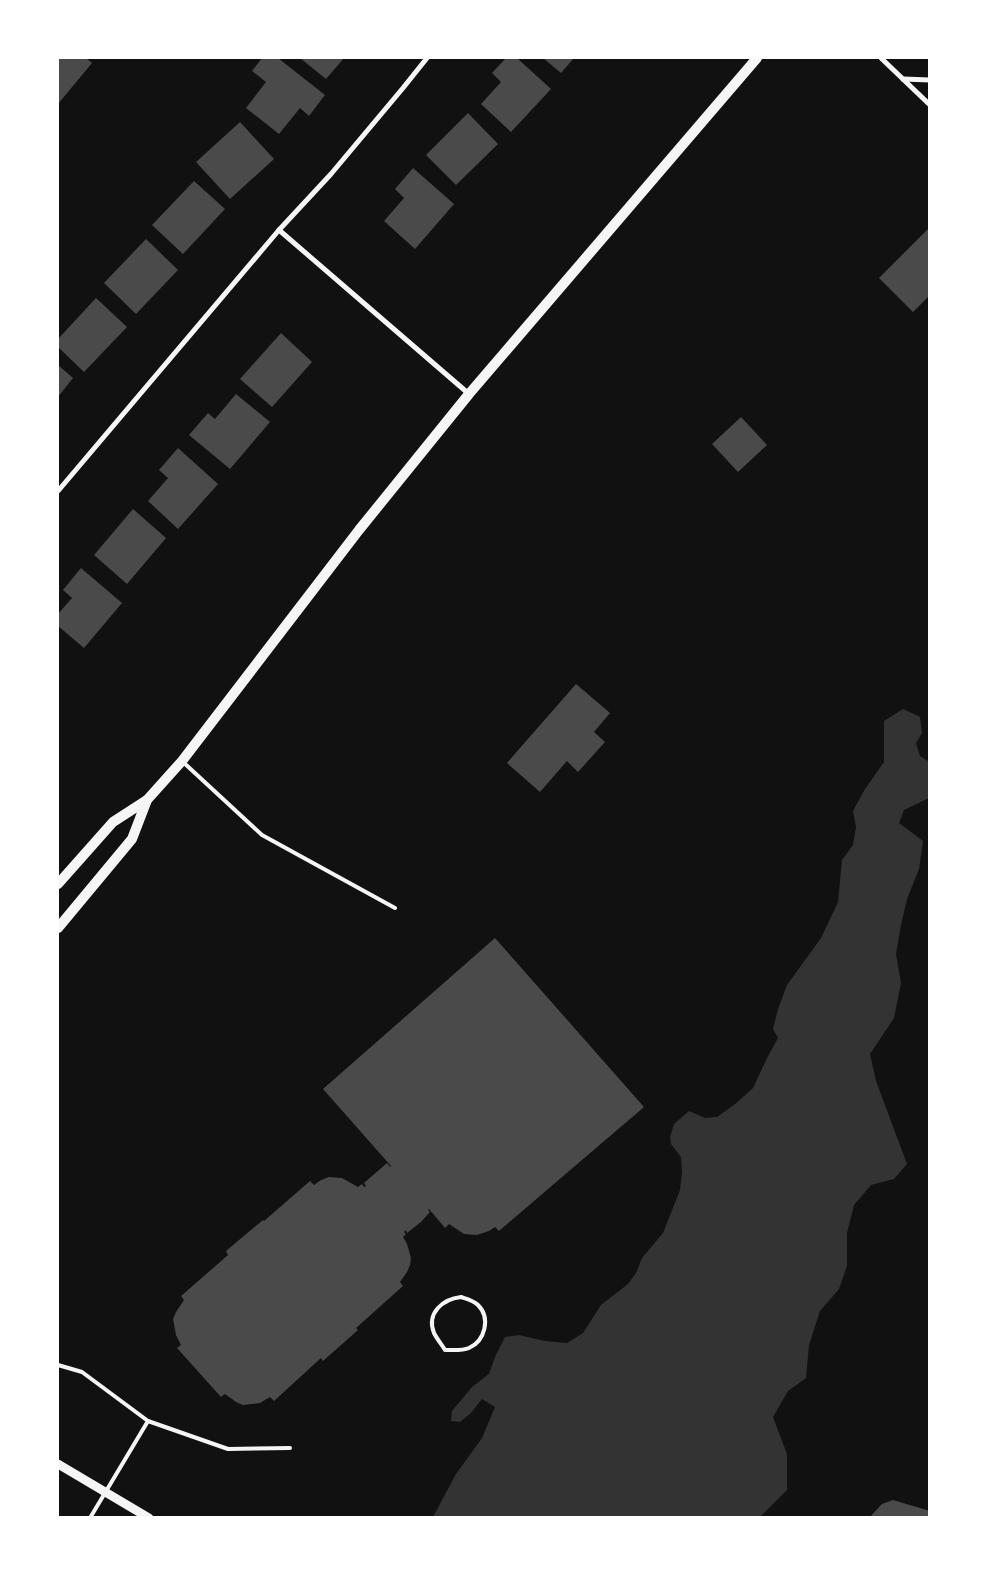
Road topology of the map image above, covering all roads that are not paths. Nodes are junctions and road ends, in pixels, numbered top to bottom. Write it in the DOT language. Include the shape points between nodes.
graph roads {
  1 [pos="427,58"];
  2 [pos="757,58"];
  3 [pos="881,58"];
  4 [pos="903,79"];
  5 [pos="930,80"];
  6 [pos="930,105"];
  7 [pos="279,230"];
  8 [pos="469,394"];
  9 [pos="58,491"];
  10 [pos="182,761"];
  11 [pos="147,800"];
  12 [pos="58,884"];
  13 [pos="395,908"];
  14 [pos="58,928"];
  15 [pos="471,1300"];
  16 [pos="58,1366"];
  17 [pos="148,1421"];
  18 [pos="290,1448"];
  19 [pos="58,1464"];
  20 [pos="106,1493"];
  21 [pos="90,1518"];
  22 [pos="149,1518"];
  1 -- 7 [label="street" via="331,174"];
  2 -- 8 [label="main road"];
  3 -- 4 [label="street"];
  4 -- 5 [label="street"];
  4 -- 6 [label="street"];
  7 -- 8 [label="street"];
  7 -- 9 [label="street"];
  8 -- 10 [label="main road"];
  10 -- 11 [label="main road"];
  10 -- 13 [label="lane" via="262,835"];
  11 -- 12 [label="main road" via="113,822"];
  11 -- 14 [label="main road" via="132,839"];
  15 -- 15 [label="lane" via="451,1298 435,1311 434,1332 446,1350 467,1349 482,1336 484,1315"];
  16 -- 17 [label="lane" via="82,1372"];
  17 -- 18 [label="lane" via="228,1449"];
  17 -- 20 [label="lane"];
  19 -- 20 [label="street"];
  20 -- 21 [label="lane"];
  20 -- 22 [label="street"];
}
